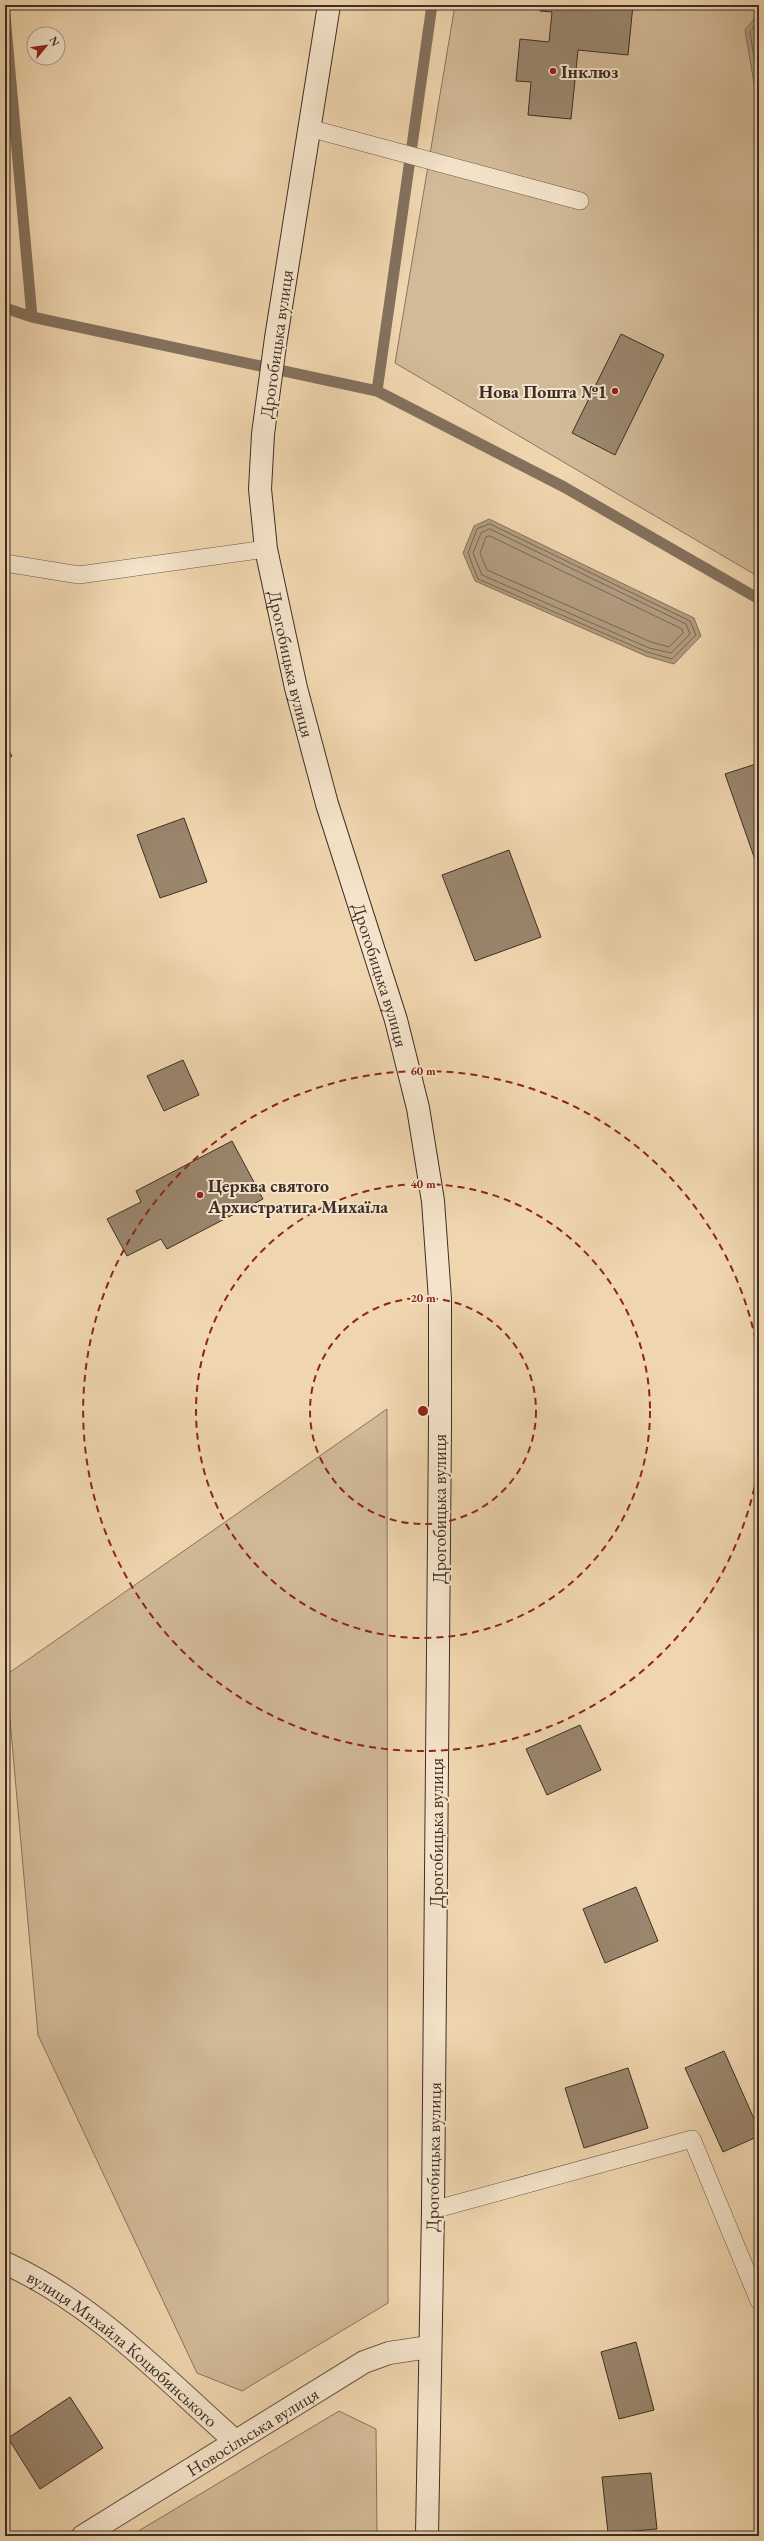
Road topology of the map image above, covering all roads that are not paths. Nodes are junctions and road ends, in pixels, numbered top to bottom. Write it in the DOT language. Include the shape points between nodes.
graph roads {
  1 [pos="329,5"];
  2 [pos="309,128"];
  3 [pos="580,201"];
  4 [pos="266,549"];
  5 [pos="5,563"];
  6 [pos="433,2210"];
  7 [pos="5,2263"];
  8 [pos="759,2301"];
  9 [pos="429,2347"];
  10 [pos="234,2440"];
  11 [pos="83,2536"];
  12 [pos="427,2536"];
  1 -- 2 [label="main road, Дрогобицька вулиця"];
  2 -- 3 [label="lane"];
  2 -- 4 [label="main road, Дрогобицька вулиця" via="269,393 260,489"];
  4 -- 5 [label="lane" via="79,575"];
  4 -- 6 [label="main road, Дрогобицька вулиця" via="296,688 327,804 398,1027 418,1108 433,1201 440,1299"];
  6 -- 8 [label="lane" via="692,2139"];
  6 -- 9 [label="main road, Дрогобицька вулиця"];
  7 -- 10 [label="main road, вулиця Михайла Коцюбинського" via="65,2295 95,2316"];
  9 -- 10 [label="main road, Новосільська вулиця" via="389,2353 364,2362"];
  9 -- 12 [label="main road, Дрогобицька вулиця"];
  10 -- 11 [label="main road, Новосільська вулиця"];
}
